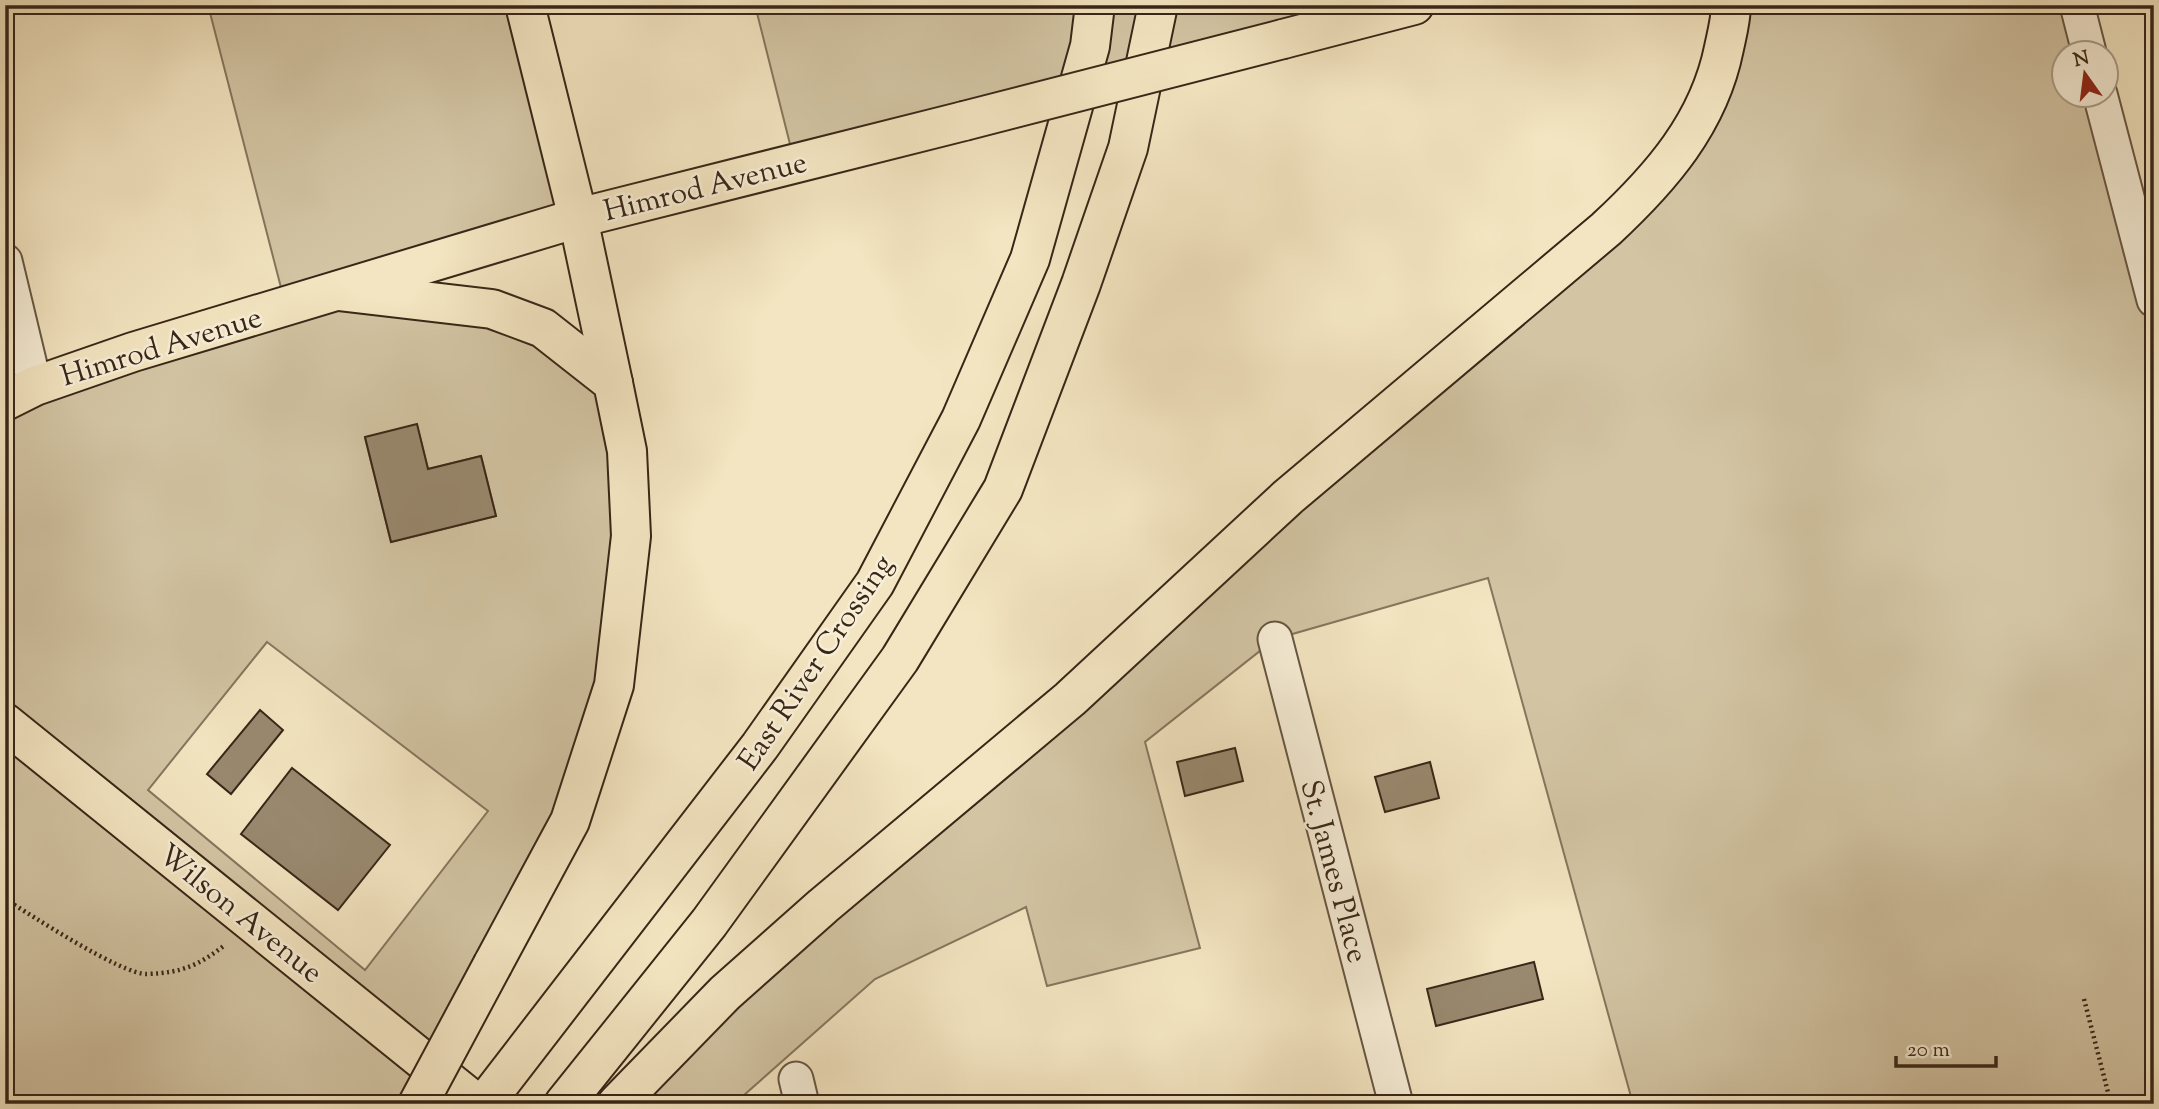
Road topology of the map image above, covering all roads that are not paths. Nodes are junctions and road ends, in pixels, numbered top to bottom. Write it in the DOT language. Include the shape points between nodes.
graph roads {
  1 [pos="525,5"];
  2 [pos="1095,5"];
  3 [pos="1158,5"];
  4 [pos="1414,5"];
  5 [pos="1731,5"];
  6 [pos="2077,5"];
  7 [pos="2085,38"];
  8 [pos="2104,108"];
  9 [pos="578,218"];
  10 [pos="5,261"];
  11 [pos="338,291"];
  12 [pos="2154,300"];
  13 [pos="613,383"];
  14 [pos="20,393"];
  15 [pos="5,424"];
  16 [pos="1275,639"];
  17 [pos="5,723"];
  18 [pos="629,1092"];
  19 [pos="418,1104"];
  20 [pos="477,1104"];
  21 [pos="484,1104"];
  22 [pos="564,1104"];
  23 [pos="1396,1104"];
  1 -- 9 [label="main road"];
  2 -- 21 [label="main road, East River Crossing" via="1090,46 1030,259 961,419 875,583 760,746"];
  3 -- 22 [label="main road" via="1128,148 1003,489 900,659 709,923"];
  4 -- 9 [label="main road, Himrod Avenue, bridge"];
  5 -- 18 [label="main road" via="1710,98 1682,148 1645,193 1288,496 1069,699 823,906 725,993"];
  6 -- 7 [label="street"];
  8 -- 12 [label="street"];
  9 -- 11 [label="main road, Himrod Avenue"];
  9 -- 13 [label="main road"];
  10 -- 14 [label="street"];
  11 -- 13 [label="main road" via="513,315 555,336"];
  11 -- 14 [label="main road, Himrod Avenue" via="133,352"];
  13 -- 19 [label="main road, bridge" via="627,450 631,536 614,685 570,821"];
  14 -- 15 [label="main road"];
  16 -- 23 [label="street, St. James Place"];
  17 -- 20 [label="main road, Wilson Avenue"];
}
